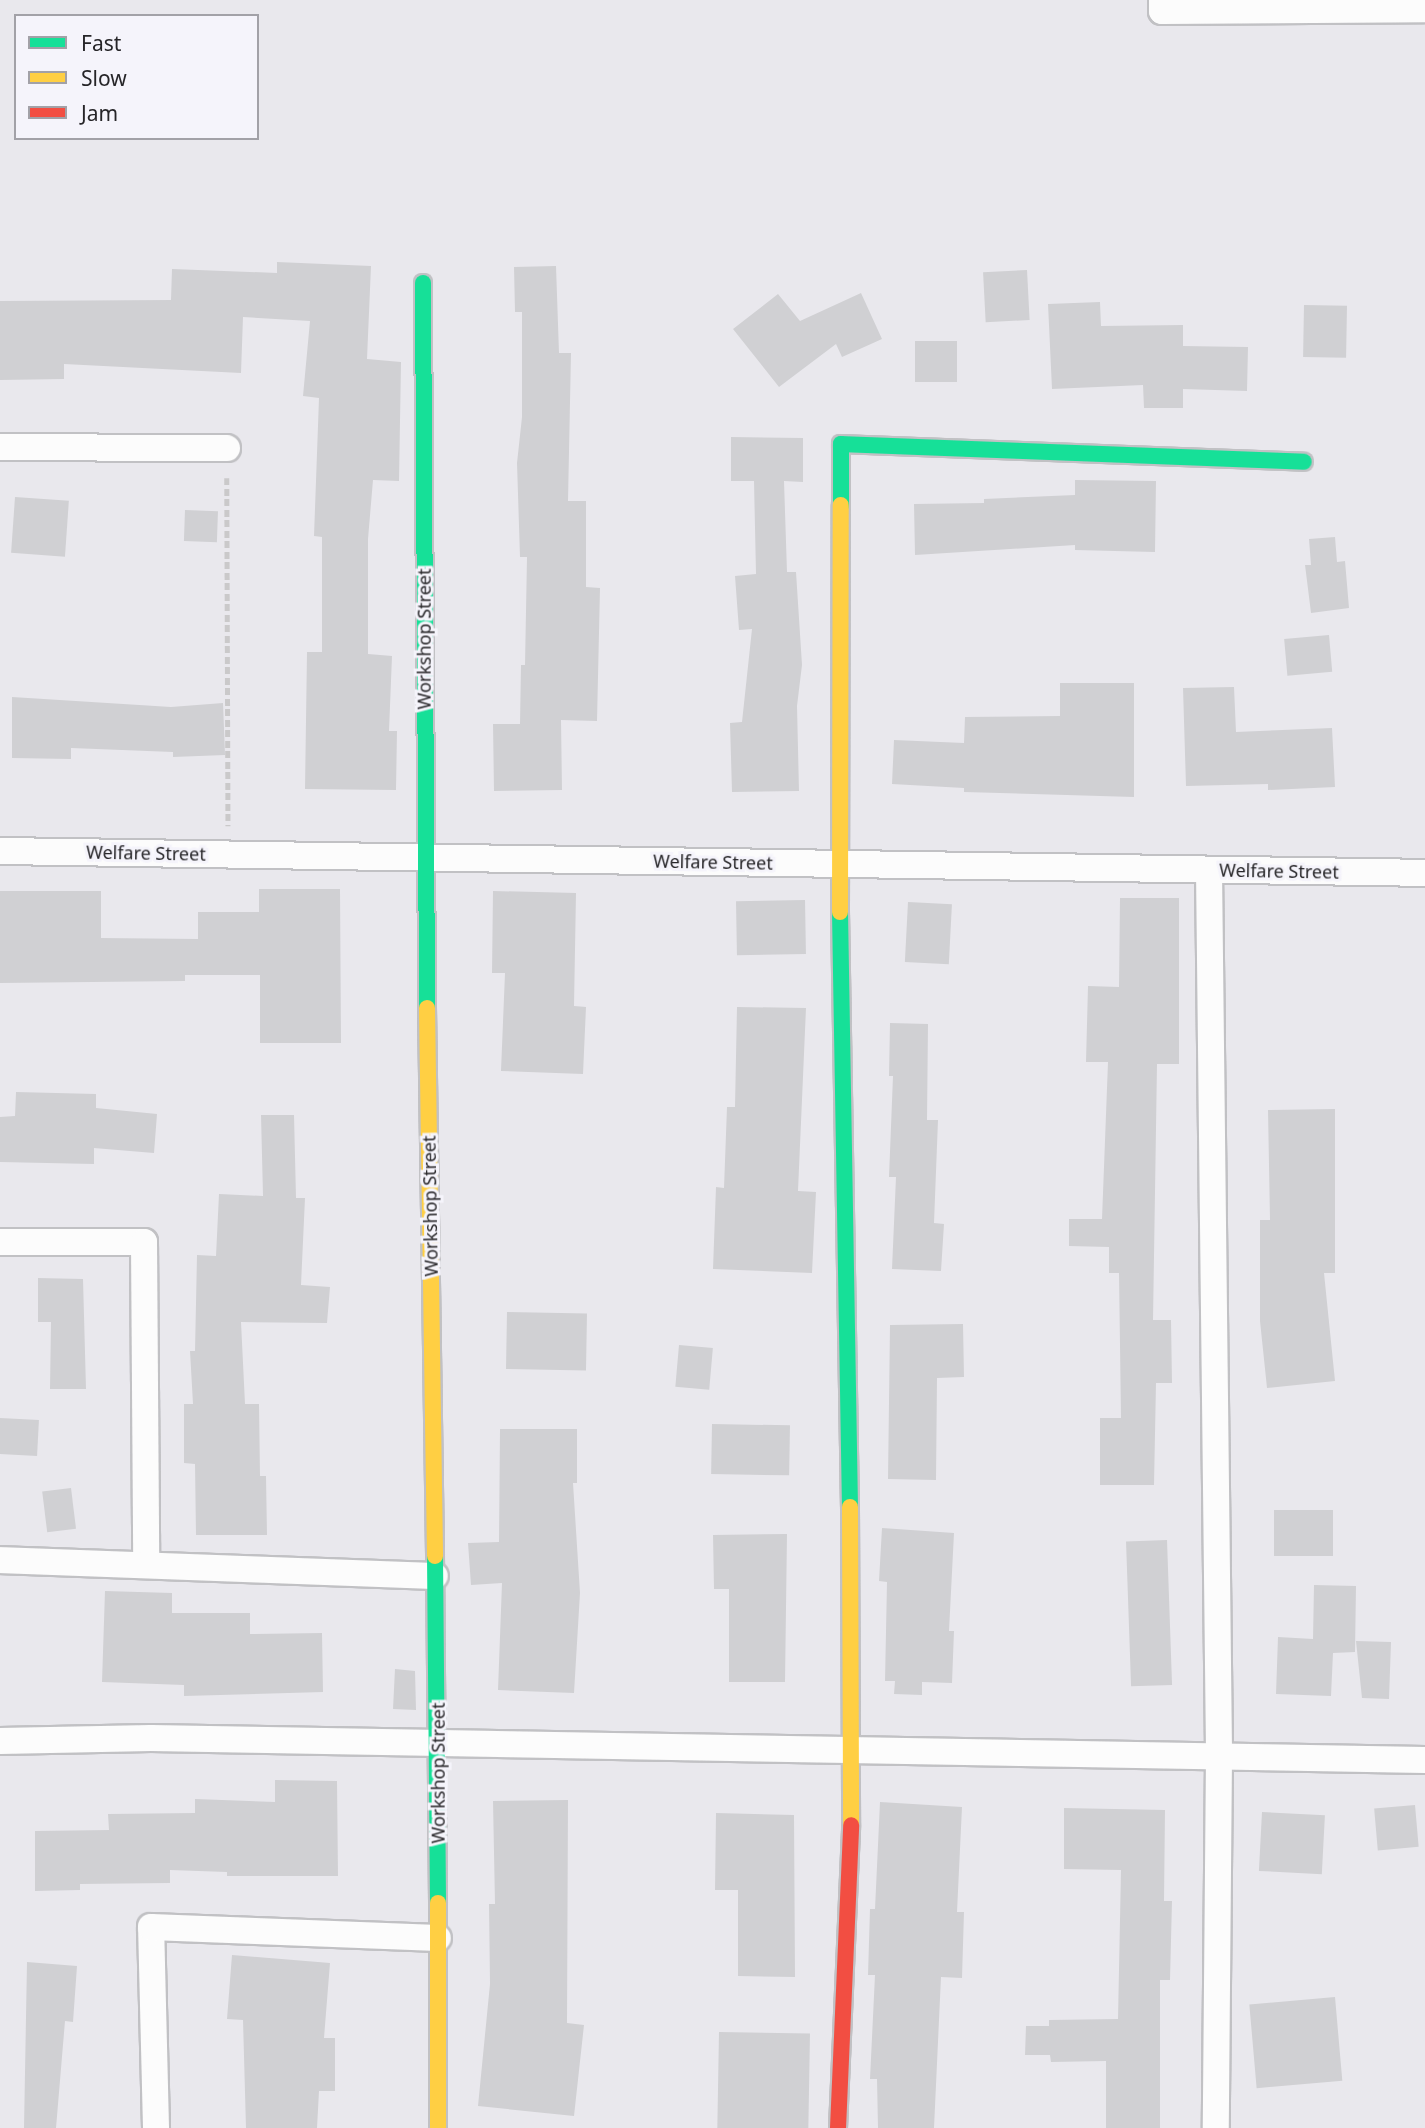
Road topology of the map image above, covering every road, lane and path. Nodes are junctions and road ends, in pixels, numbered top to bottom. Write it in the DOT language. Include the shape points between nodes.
graph roads {
  1 [pos="1163,0"];
  2 [pos="1425,9"];
  3 [pos="423,283"];
  4 [pos="0,447"];
  5 [pos="227,448"];
  6 [pos="1304,462"];
  7 [pos="0,851"];
  8 [pos="228,855"];
  9 [pos="425,858"];
  10 [pos="839,864"];
  11 [pos="1209,870"];
  12 [pos="1425,873"];
  13 [pos="0,1242"];
  14 [pos="0,1560"];
  15 [pos="146,1564"];
  16 [pos="435,1576"];
  17 [pos="0,1741"];
  18 [pos="438,1744"];
  19 [pos="854,1751"];
  20 [pos="1219,1756"];
  21 [pos="1425,1760"];
  22 [pos="438,1938"];
  23 [pos="156,2128"];
  24 [pos="438,2128"];
  25 [pos="838,2128"];
  26 [pos="1216,2128"];
  1 -- 2 [label="street" via="1162,11"];
  3 -- 9 [label="street, Workshop Street"];
  4 -- 5 [label="street"];
  5 -- 8 [label="path"];
  6 -- 10 [label="street" via="841,444"];
  7 -- 8 [label="street, Welfare Street"];
  8 -- 9 [label="street, Welfare Street"];
  9 -- 10 [label="street, Welfare Street"];
  9 -- 16 [label="street, Workshop Street"];
  10 -- 11 [label="street, Welfare Street"];
  10 -- 19 [label="street"];
  11 -- 12 [label="street, Welfare Street"];
  11 -- 20 [label="street"];
  13 -- 15 [label="street" via="144,1242"];
  14 -- 15 [label="street"];
  15 -- 16 [label="street"];
  16 -- 18 [label="street, Workshop Street"];
  17 -- 18 [label="street" via="151,1738"];
  18 -- 19 [label="street"];
  18 -- 22 [label="street, Workshop Street"];
  19 -- 20 [label="street"];
  19 -- 25 [label="street"];
  20 -- 21 [label="street"];
  20 -- 26 [label="street"];
  22 -- 23 [label="street" via="151,1927"];
  22 -- 24 [label="street, Workshop Street"];
}
